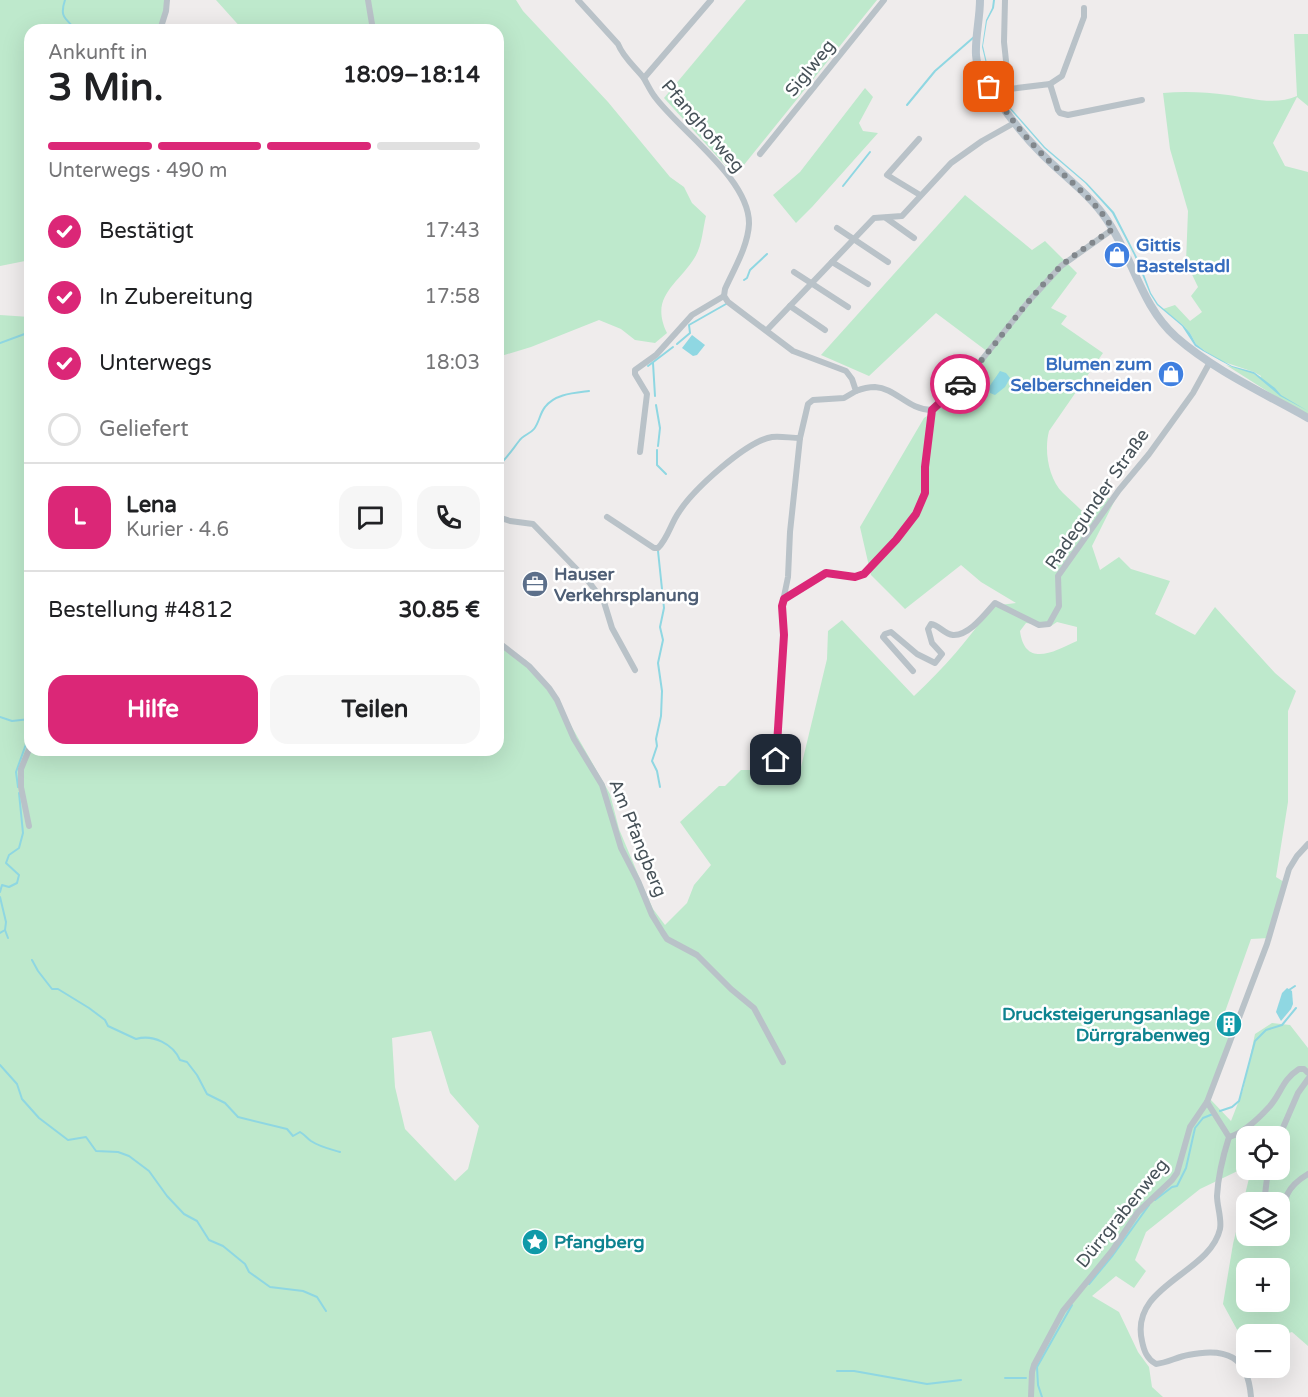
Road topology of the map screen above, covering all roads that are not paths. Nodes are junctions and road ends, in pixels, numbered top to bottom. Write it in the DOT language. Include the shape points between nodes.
graph roads {
  1 [pos="167,0"];
  2 [pos="368,0"];
  3 [pos="578,0"];
  4 [pos="711,0"];
  5 [pos="884,0"];
  6 [pos="980,0"];
  7 [pos="1005,0"];
  8 [pos="1084,8"];
  9 [pos="162,24"];
  10 [pos="372,24"];
  11 [pos="644,78"];
  12 [pos="1050,84"];
  13 [pos="1142,100"];
  14 [pos="1014,123"];
  15 [pos="919,139"];
  16 [pos="760,154"];
  17 [pos="920,195"];
  18 [pos="885,218"];
  19 [pos="837,228"];
  20 [pos="1113,229"];
  21 [pos="914,238"];
  22 [pos="854,240"];
  23 [pos="832,262"];
  24 [pos="888,262"];
  25 [pos="794,272"];
  26 [pos="811,284"];
  27 [pos="868,284"];
  28 [pos="724,296"];
  29 [pos="790,306"];
  30 [pos="848,307"];
  31 [pos="767,330"];
  32 [pos="825,330"];
  33 [pos="1210,362"];
  34 [pos="856,391"];
  35 [pos="932,410"];
  36 [pos="1308,418"];
  37 [pos="800,438"];
  38 [pos="640,452"];
  39 [pos="607,517"];
  40 [pos="504,520"];
  41 [pos="784,599"];
  42 [pos="504,647"];
  43 [pos="635,670"];
  44 [pos="913,671"];
  45 [pos="26,756"];
  46 [pos="772,767"];
  47 [pos="29,826"];
  48 [pos="1308,844"];
  49 [pos="783,1062"];
  50 [pos="1308,1073"];
  51 [pos="1308,1079"];
  52 [pos="1207,1102"];
  53 [pos="1284,1126"];
  54 [pos="1229,1137"];
  55 [pos="1308,1174"];
  56 [pos="1287,1192"];
  57 [pos="1031,1397"];
  58 [pos="1251,1397"];
  1 -- 9 [label="street"];
  2 -- 10 [label="street"];
  3 -- 11 [label="street, Pfanghofweg"];
  4 -- 11 [label="street, Pfanghofweg"];
  5 -- 16 [label="street, Siglweg"];
  6 -- 14 [label="main road" via="978,64"];
  7 -- 12 [label="street" via="1009,89"];
  8 -- 12 [label="street" via="1062,76"];
  11 -- 28 [label="street, Pfanghofweg" via="654,97 729,176 743,200 749,223"];
  12 -- 13 [label="street" via="1058,111 1068,115"];
  14 -- 17 [label="street" via="951,163"];
  14 -- 20 [label="main road" via="1088,196"];
  15 -- 17 [label="street" via="887,175"];
  17 -- 18 [label="street" via="902,216"];
  18 -- 21 [label="street"];
  18 -- 22 [label="street" via="874,218"];
  19 -- 22 [label="street"];
  20 -- 33 [label="main road" via="1144,295 1164,325"];
  20 -- 35 [label="street" via="1061,266 972,372"];
  22 -- 23 [label="street"];
  22 -- 24 [label="street"];
  23 -- 26 [label="street"];
  23 -- 27 [label="street"];
  25 -- 26 [label="street"];
  26 -- 29 [label="street"];
  26 -- 30 [label="street"];
  28 -- 31 [label="street"];
  28 -- 38 [label="street" via="692,315 656,355 635,370 646,394"];
  29 -- 31 [label="street"];
  29 -- 32 [label="street"];
  31 -- 34 [label="street" via="794,351 846,371"];
  33 -- 36 [label="main road"];
  33 -- 44 [label="street, Radegunder Straße" via="1193,393 1058,576 1059,606 1049,624 1039,625 995,603 981,619 958,634 951,635 931,624 929,636 942,654 935,663 917,654 891,632 885,634 883,637"];
  34 -- 35 [label="street" via="874,387 915,408"];
  34 -- 37 [label="street" via="844,398 813,400 808,404"];
  35 -- 41 [label="street" via="925,493 916,514 896,540 864,574 855,577 826,573"];
  37 -- 39 [label="street" via="770,437 729,461 686,503 658,548"];
  37 -- 41 [label="street"];
  40 -- 43 [label="street" via="532,524 589,582 604,602 612,628"];
  41 -- 46 [label="street" via="777,752"];
  42 -- 49 [label="street, Am Pfangberg" via="529,666 557,700 574,739 602,785 621,848 667,939 697,955 754,1008"];
  45 -- 47 [label="street" via="21,769 21,787"];
  48 -- 52 [label="street, Dürrgrabenweg" via="1289,869 1267,944"];
  50 -- 54 [label="street" via="1299,1069 1288,1076 1271,1105 1238,1134"];
  51 -- 53 [label="street"];
  52 -- 54 [label="street"];
  52 -- 57 [label="street, Dürrgrabenweg" via="1190,1127 1180,1167 1172,1180 1138,1212 1059,1318 1034,1365"];
  54 -- 58 [label="street" via="1217,1197 1221,1228 1211,1247 1160,1290 1148,1306 1141,1318 1141,1338 1148,1358 1156,1364 1188,1354 1225,1352 1243,1368"];
  55 -- 56 [label="street"];
}
